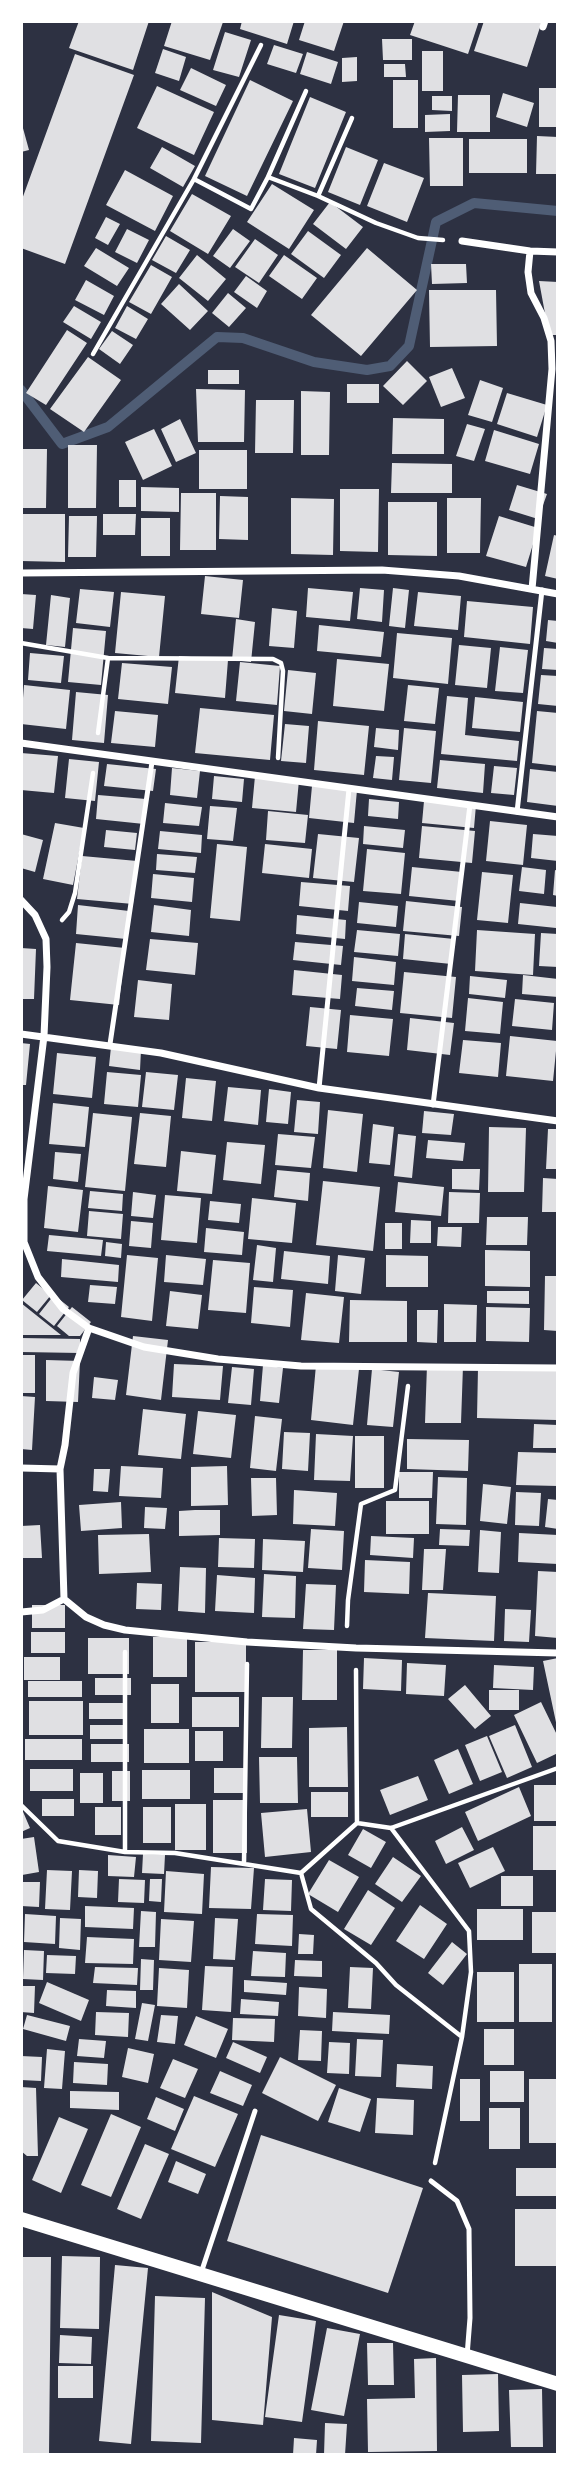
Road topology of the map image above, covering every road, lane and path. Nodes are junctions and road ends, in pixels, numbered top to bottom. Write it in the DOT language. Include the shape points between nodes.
graph roads {
  1 [pos="261,45"];
  2 [pos="306,92"];
  3 [pos="352,118"];
  4 [pos="268,177"];
  5 [pos="194,179"];
  6 [pos="318,196"];
  7 [pos="418,238"];
  8 [pos="462,241"];
  9 [pos="530,251"];
  10 [pos="558,252"];
  11 [pos="93,354"];
  12 [pos="21,573"];
  13 [pos="532,589"];
  14 [pos="542,590"];
  15 [pos="558,594"];
  16 [pos="21,643"];
  17 [pos="108,658"];
  18 [pos="21,743"];
  19 [pos="96,754"];
  20 [pos="152,762"];
  21 [pos="277,779"];
  22 [pos="349,789"];
  23 [pos="470,805"];
  24 [pos="517,812"];
  25 [pos="558,817"];
  26 [pos="21,900"];
  27 [pos="46,939"];
  28 [pos="21,1034"];
  29 [pos="44,1036"];
  30 [pos="110,1044"];
  31 [pos="319,1088"];
  32 [pos="433,1105"];
  33 [pos="558,1121"];
  34 [pos="89,1328"];
  35 [pos="410,1368"];
  36 [pos="558,1368"];
  37 [pos="21,1468"];
  38 [pos="60,1469"];
  39 [pos="64,1598"];
  40 [pos="21,1612"];
  41 [pos="125,1630"];
  42 [pos="247,1642"];
  43 [pos="346,1647"];
  44 [pos="356,1648"];
  45 [pos="558,1653"];
  46 [pos="558,1768"];
  47 [pos="21,1805"];
  48 [pos="357,1824"];
  49 [pos="391,1828"];
  50 [pos="125,1852"];
  51 [pos="244,1863"];
  52 [pos="302,1873"];
  53 [pos="462,2037"];
  54 [pos="255,2110"];
  55 [pos="431,2181"];
  56 [pos="21,2219"];
  57 [pos="201,2273"];
  58 [pos="467,2356"];
  59 [pos="558,2384"];
  1 -- 5 [label="path"];
  2 -- 4 [label="path"];
  3 -- 6 [label="path"];
  4 -- 5 [label="path" via="251,209"];
  4 -- 6 [label="path"];
  5 -- 11 [label="path"];
  6 -- 7 [label="path"];
  8 -- 9 [label="street"];
  9 -- 10 [label="street"];
  9 -- 13 [label="street" via="531,293 551,341 552,369"];
  12 -- 13 [label="street" via="382,570 459,576"];
  13 -- 14 [label="street"];
  14 -- 15 [label="street"];
  14 -- 24 [label="lane"];
  16 -- 17 [label="path"];
  17 -- 19 [label="path"];
  17 -- 21 [label="path" via="273,659 281,663"];
  18 -- 19 [label="street"];
  19 -- 20 [label="street"];
  19 -- 27 [label="path" via="75,893 69,912"];
  20 -- 21 [label="street"];
  20 -- 30 [label="lane"];
  21 -- 22 [label="street"];
  22 -- 23 [label="street"];
  22 -- 31 [label="lane"];
  23 -- 24 [label="street"];
  23 -- 32 [label="lane"];
  24 -- 25 [label="street"];
  26 -- 27 [label="street" via="35,915"];
  27 -- 29 [label="street"];
  28 -- 29 [label="street"];
  29 -- 30 [label="street"];
  29 -- 34 [label="street" via="24,1199 24,1242 38,1277 63,1309"];
  30 -- 31 [label="street"];
  31 -- 32 [label="street"];
  32 -- 33 [label="street"];
  34 -- 35 [label="street" via="144,1347 219,1359 301,1367"];
  34 -- 38 [label="street" via="73,1373"];
  35 -- 36 [label="street"];
  35 -- 43 [label="path" via="395,1490 361,1504"];
  37 -- 38 [label="street"];
  38 -- 39 [label="street"];
  39 -- 40 [label="street" via="43,1610"];
  39 -- 41 [label="street" via="86,1618"];
  41 -- 42 [label="street"];
  41 -- 50 [label="path"];
  42 -- 43 [label="street"];
  42 -- 51 [label="path"];
  43 -- 44 [label="street"];
  44 -- 45 [label="street"];
  44 -- 48 [label="path"];
  46 -- 49 [label="path"];
  47 -- 50 [label="path" via="58,1841"];
  48 -- 49 [label="path"];
  48 -- 52 [label="path"];
  49 -- 53 [label="path" via="469,1931 471,1972"];
  50 -- 51 [label="path" via="175,1853"];
  51 -- 52 [label="path"];
  52 -- 53 [label="path" via="311,1909"];
  53 -- 55 [label="path"];
  54 -- 57 [label="lane"];
  55 -- 58 [label="lane" via="457,2201 469,2229"];
  56 -- 57 [label="main road"];
  57 -- 58 [label="main road"];
  58 -- 59 [label="main road"];
}
